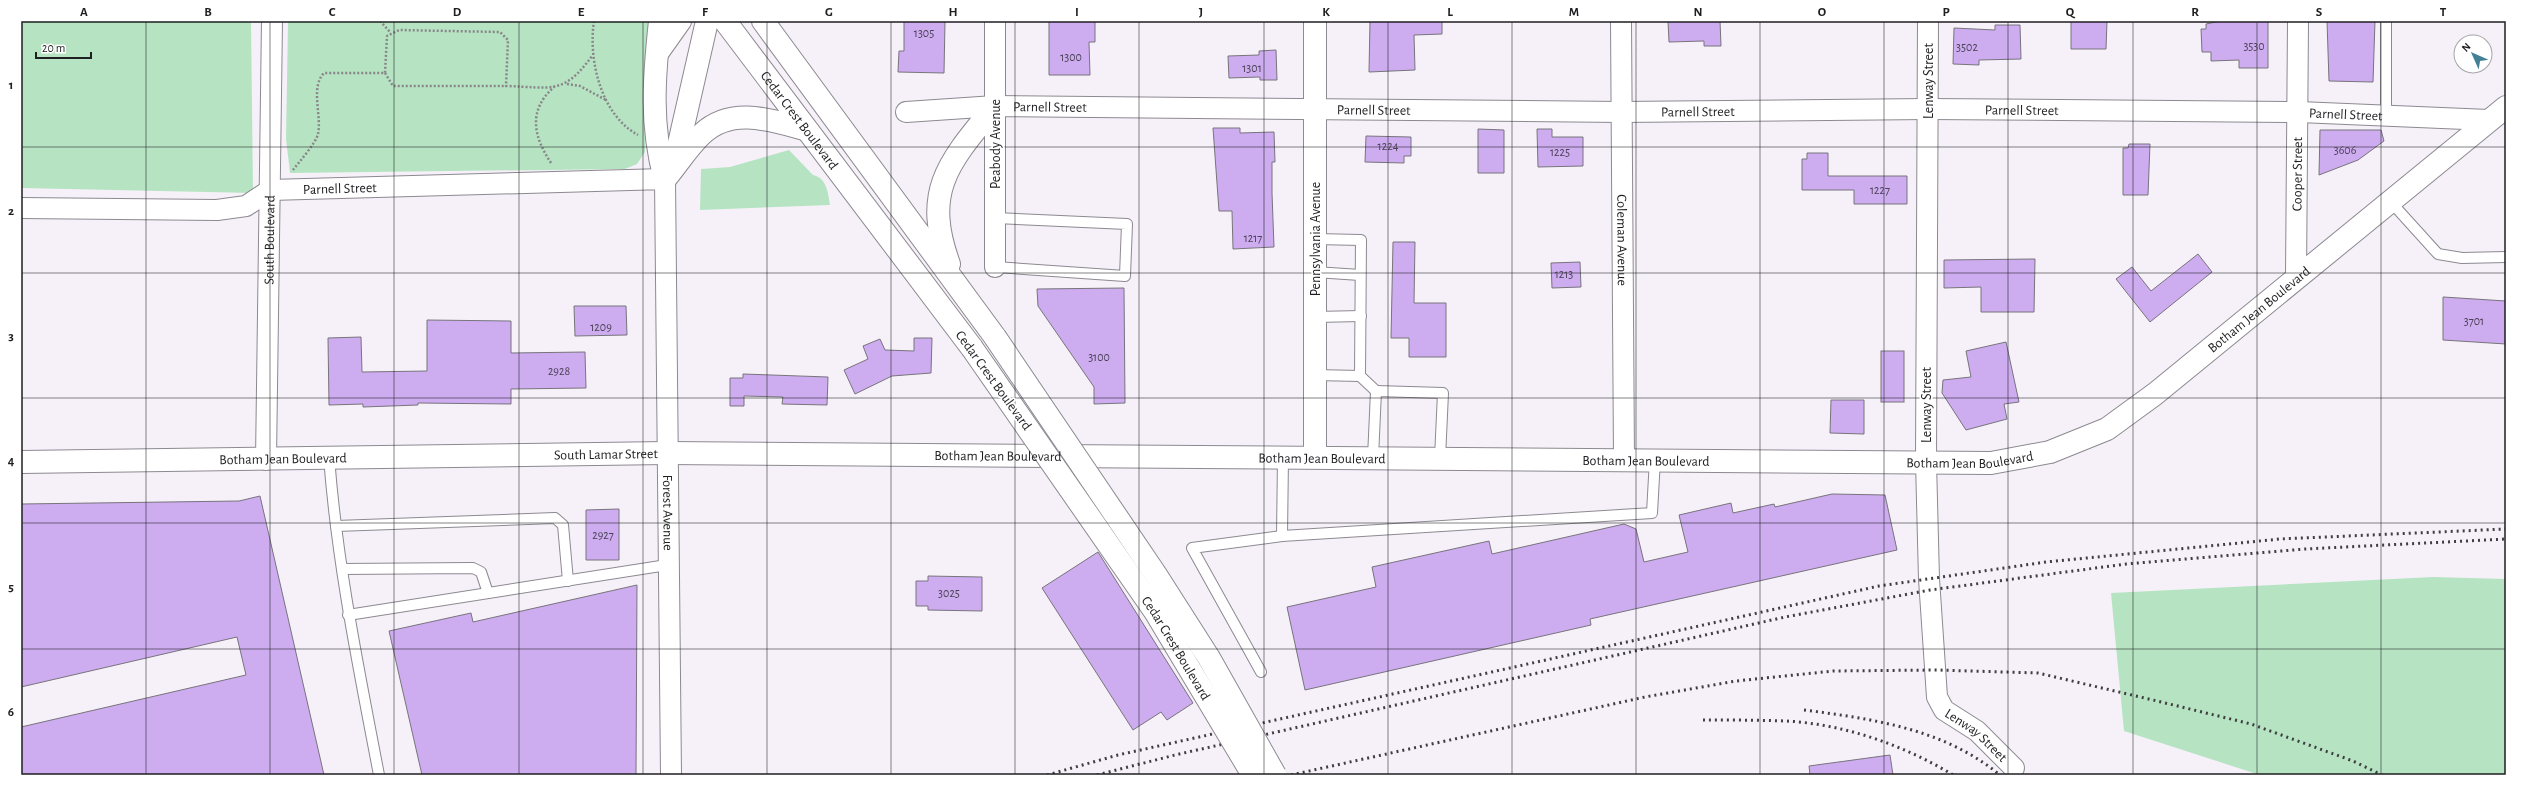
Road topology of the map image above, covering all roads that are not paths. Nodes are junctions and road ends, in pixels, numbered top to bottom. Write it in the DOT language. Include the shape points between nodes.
graph roads {
  1 [pos="272,21"];
  2 [pos="660,21"];
  3 [pos="680,21"];
  4 [pos="706,21"];
  5 [pos="725,21"];
  6 [pos="763,21"];
  7 [pos="995,21"];
  8 [pos="1315,21"];
  9 [pos="1622,21"];
  10 [pos="1928,21"];
  11 [pos="2298,21"];
  12 [pos="2386,21"];
  13 [pos="657,55"];
  14 [pos="995,106"];
  15 [pos="2506,107"];
  16 [pos="1315,108"];
  17 [pos="1928,109"];
  18 [pos="906,112"];
  19 [pos="1621,112"];
  20 [pos="2299,112"];
  21 [pos="2386,116"];
  22 [pos="2490,120"];
  23 [pos="804,129"];
  24 [pos="665,179"];
  25 [pos="270,190"];
  26 [pos="2390,201"];
  27 [pos="21,208"];
  28 [pos="995,218"];
  29 [pos="1315,239"];
  30 [pos="2506,257"];
  31 [pos="995,267"];
  32 [pos="1315,272"];
  33 [pos="1360,275"];
  34 [pos="2296,278"];
  35 [pos="957,284"];
  36 [pos="1361,316"];
  37 [pos="1315,317"];
  38 [pos="1315,375"];
  39 [pos="1360,376"];
  40 [pos="1376,391"];
  41 [pos="666,453"];
  42 [pos="546,455"];
  43 [pos="329,457"];
  44 [pos="1283,457"];
  45 [pos="1315,458"];
  46 [pos="1372,458"];
  47 [pos="1440,458"];
  48 [pos="1624,459"];
  49 [pos="1655,459"];
  50 [pos="266,460"];
  51 [pos="21,462"];
  52 [pos="1926,462"];
  53 [pos="336,526"];
  54 [pos="1282,536"];
  55 [pos="668,565"];
  56 [pos="342,570"];
  57 [pos="568,581"];
  58 [pos="488,593"];
  59 [pos="348,615"];
  60 [pos="1260,672"];
  61 [pos="2018,771"];
  62 [pos="379,775"];
  63 [pos="671,775"];
  64 [pos="1253,775"];
  65 [pos="1275,775"];
  1 -- 25 [label="street, South Boulevard"];
  2 -- 13 [label="main road"];
  3 -- 13 [label="main road"];
  4 -- 24 [label="main road" via="678,148"];
  5 -- 23 [label="main road, Cedar Crest Boulevard"];
  6 -- 35 [label="main road, Cedar Crest Boulevard"];
  7 -- 14 [label="street, Peabody Avenue"];
  8 -- 16 [label="main road, Pennsylvania Avenue"];
  9 -- 19 [label="street, Coleman Avenue"];
  10 -- 17 [label="street, Lenway Street"];
  11 -- 20 [label="street, Cooper Street"];
  12 -- 21 [label="lane"];
  13 -- 24 [label="main road" via="653,105 657,150"];
  14 -- 16 [label="street, Parnell Street"];
  14 -- 18 [label="street, Parnell Street"];
  14 -- 28 [label="street, Peabody Avenue"];
  14 -- 35 [label="main road" via="958,151 938,200 937,220 942,243"];
  15 -- 22 [label="main road, Botham Jean Boulevard"];
  16 -- 19 [label="street, Parnell Street"];
  16 -- 29 [label="main road, Pennsylvania Avenue"];
  17 -- 19 [label="street, Parnell Street"];
  17 -- 20 [label="street, Parnell Street"];
  17 -- 52 [label="street, Lenway Street"];
  19 -- 48 [label="street, Coleman Avenue"];
  20 -- 21 [label="street, Parnell Street"];
  20 -- 34 [label="street, Cooper Street"];
  21 -- 22 [label="street, Parnell Street"];
  22 -- 26 [label="main road, Botham Jean Boulevard"];
  23 -- 24 [label="main road" via="762,117 741,117 721,123 702,133"];
  23 -- 64 [label="main road, Cedar Crest Boulevard, bridge" via="972,348 1156,612"];
  24 -- 25 [label="street, Parnell Street"];
  24 -- 41 [label="street, Forest Avenue"];
  25 -- 27 [label="street" via="246,206 217,210"];
  25 -- 50 [label="street, South Boulevard"];
  26 -- 30 [label="lane" via="2438,254 2462,258"];
  26 -- 34 [label="main road, Botham Jean Boulevard"];
  28 -- 31 [label="street, Peabody Avenue"];
  28 -- 31 [label="lane" via="1127,224 1125,276"];
  29 -- 32 [label="main road, Pennsylvania Avenue"];
  29 -- 33 [label="lane" via="1361,240"];
  32 -- 33 [label="lane"];
  32 -- 37 [label="main road, Pennsylvania Avenue"];
  33 -- 36 [label="lane"];
  34 -- 52 [label="main road, Botham Jean Boulevard" via="2155,394 2107,429 2050,452 1991,462"];
  35 -- 65 [label="main road, Cedar Crest Boulevard, bridge" via="1160,581 1209,658"];
  36 -- 37 [label="lane"];
  36 -- 39 [label="lane"];
  37 -- 38 [label="main road, Pennsylvania Avenue"];
  38 -- 39 [label="lane"];
  38 -- 45 [label="main road, Pennsylvania Avenue"];
  39 -- 40 [label="lane"];
  40 -- 46 [label="lane"];
  40 -- 47 [label="lane" via="1443,393"];
  41 -- 42 [label="main road, South Lamar Street"];
  41 -- 44 [label="main road, Botham Jean Boulevard"];
  41 -- 55 [label="street, Forest Avenue"];
  42 -- 43 [label="main road, Botham Jean Boulevard"];
  43 -- 50 [label="main road, Botham Jean Boulevard"];
  43 -- 53 [label="lane"];
  44 -- 45 [label="main road, Botham Jean Boulevard"];
  44 -- 54 [label="lane"];
  45 -- 46 [label="main road, Botham Jean Boulevard"];
  46 -- 47 [label="main road, Botham Jean Boulevard"];
  47 -- 48 [label="main road, Botham Jean Boulevard"];
  48 -- 49 [label="main road, Botham Jean Boulevard"];
  49 -- 52 [label="main road, Botham Jean Boulevard"];
  49 -- 54 [label="lane" via="1652,513"];
  50 -- 51 [label="main road, Botham Jean Boulevard"];
  52 -- 61 [label="street, Lenway Street" via="1929,579 1937,697 1944,710 1977,731"];
  53 -- 56 [label="lane"];
  53 -- 57 [label="lane" via="555,518 563,525"];
  54 -- 60 [label="lane" via="1192,548"];
  55 -- 57 [label="lane"];
  55 -- 63 [label="street, Forest Avenue"];
  56 -- 58 [label="lane" via="473,568 481,572"];
  56 -- 59 [label="lane"];
  57 -- 58 [label="lane"];
  58 -- 59 [label="lane"];
  59 -- 62 [label="lane"];
}
